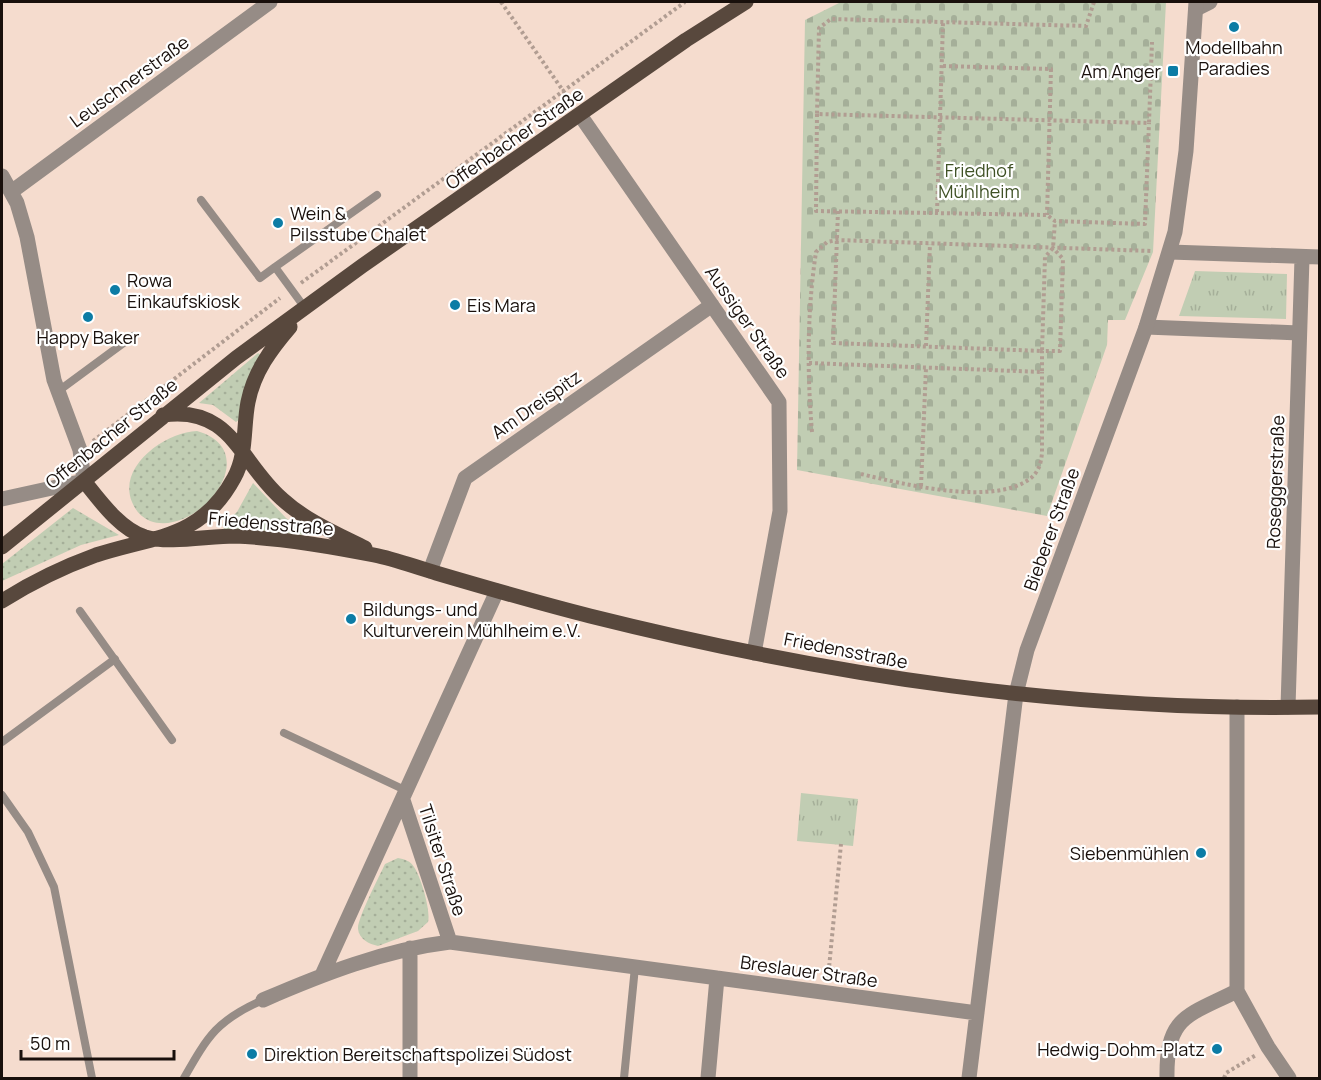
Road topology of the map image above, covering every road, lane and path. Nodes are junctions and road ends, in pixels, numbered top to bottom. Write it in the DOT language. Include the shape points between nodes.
graph roads {
  1 [pos="270,2"];
  2 [pos="501,2"];
  3 [pos="685,2"];
  4 [pos="746,2"];
  5 [pos="1094,2"];
  6 [pos="1210,2"];
  7 [pos="1196,5"];
  8 [pos="943,23"];
  9 [pos="1152,42"];
  10 [pos="943,66"];
  11 [pos="563,91"];
  12 [pos="817,114"];
  13 [pos="580,116"];
  14 [pos="941,117"];
  15 [pos="1050,120"];
  16 [pos="1149,123"];
  17 [pos="2,176"];
  18 [pos="11,192"];
  19 [pos="376,195"];
  20 [pos="201,200"];
  21 [pos="838,211"];
  22 [pos="937,212"];
  23 [pos="1047,215"];
  24 [pos="1055,221"];
  25 [pos="837,240"];
  26 [pos="930,244"];
  27 [pos="1053,248"];
  28 [pos="1170,252"];
  29 [pos="1320,257"];
  30 [pos="1302,258"];
  31 [pos="275,267"];
  32 [pos="291,290"];
  33 [pos="712,304"];
  34 [pos="305,308"];
  35 [pos="1146,327"];
  36 [pos="1299,333"];
  37 [pos="133,336"];
  38 [pos="926,346"];
  39 [pos="1042,351"];
  40 [pos="809,363"];
  41 [pos="926,368"];
  42 [pos="1042,372"];
  43 [pos="57,392"];
  44 [pos="163,415"];
  45 [pos="812,432"];
  46 [pos="80,450"];
  47 [pos="243,452"];
  48 [pos="861,474"];
  49 [pos="84,481"];
  50 [pos="921,486"];
  51 [pos="2,499"];
  52 [pos="161,539"];
  53 [pos="2,547"];
  54 [pos="378,555"];
  55 [pos="430,572"];
  56 [pos="496,591"];
  57 [pos="2,601"];
  58 [pos="80,611"];
  59 [pos="754,653"];
  60 [pos="115,659"];
  61 [pos="1016,694"];
  62 [pos="1237,707"];
  63 [pos="1288,707"];
  64 [pos="1320,707"];
  65 [pos="284,733"];
  66 [pos="172,740"];
  67 [pos="2,742"];
  68 [pos="2,795"];
  69 [pos="405,796"];
  70 [pos="841,844"];
  71 [pos="450,942"];
  72 [pos="410,948"];
  73 [pos="635,968"];
  74 [pos="322,975"];
  75 [pos="717,978"];
  76 [pos="1237,991"];
  77 [pos="826,993"];
  78 [pos="263,1000"];
  79 [pos="977,1013"];
  80 [pos="1268,1047"];
  81 [pos="92,1078"];
  82 [pos="184,1078"];
  83 [pos="410,1078"];
  84 [pos="624,1078"];
  85 [pos="708,1078"];
  86 [pos="969,1078"];
  87 [pos="1167,1078"];
  88 [pos="1224,1078"];
  89 [pos="1289,1078"];
  1 -- 18 [label="street, Leuschnerstraße"];
  2 -- 11 [label="path"];
  3 -- 11 [label="path"];
  4 -- 13 [label="main road, Offenbacher Straße"];
  5 -- 8 [label="path" via="1086,26"];
  6 -- 7 [label="street"];
  7 -- 28 [label="street, Bieberer Straße" via="1186,151 1179,216"];
  8 -- 10 [label="path"];
  8 -- 12 [label="path" via="831,19 819,28"];
  9 -- 16 [label="path"];
  10 -- 14 [label="path"];
  10 -- 15 [label="path" via="1051,69"];
  11 -- 13 [label="path"];
  11 -- 32 [label="path"];
  12 -- 14 [label="path"];
  12 -- 21 [label="path" via="816,211"];
  13 -- 33 [label="street, Aussiger Straße"];
  13 -- 34 [label="main road, Offenbacher Straße"];
  14 -- 15 [label="path"];
  14 -- 22 [label="path"];
  15 -- 16 [label="path"];
  15 -- 23 [label="path"];
  16 -- 24 [label="path" via="1145,224"];
  17 -- 18 [label="street"];
  18 -- 43 [label="street" via="29,246"];
  19 -- 31 [label="lane"];
  20 -- 31 [label="lane" via="260,278"];
  21 -- 22 [label="path"];
  21 -- 25 [label="path"];
  22 -- 23 [label="path"];
  23 -- 24 [label="path"];
  24 -- 27 [label="path"];
  25 -- 26 [label="path"];
  25 -- 38 [label="path" via="833,343"];
  25 -- 40 [label="path" via="827,242 816,252"];
  26 -- 27 [label="path"];
  26 -- 38 [label="path"];
  27 -- 28 [label="path"];
  27 -- 39 [label="path" via="1045,257"];
  27 -- 39 [label="path" via="1063,259 1060,351"];
  28 -- 30 [label="street"];
  28 -- 35 [label="street, Bieberer Straße"];
  29 -- 30 [label="street"];
  30 -- 36 [label="street, Roseggerstraße"];
  31 -- 32 [label="lane"];
  32 -- 34 [label="lane"];
  32 -- 46 [label="path"];
  33 -- 55 [label="street, Am Dreispitz" via="465,478"];
  33 -- 59 [label="street, Aussiger Straße" via="773,390 781,412 780,511"];
  34 -- 44 [label="main road, Offenbacher Straße"];
  34 -- 47 [label="main road, Offenbacher Straße" via="258,373 248,404"];
  35 -- 36 [label="street"];
  35 -- 61 [label="street, Bieberer Straße" via="1029,643"];
  36 -- 63 [label="street, Roseggerstraße"];
  37 -- 43 [label="lane"];
  38 -- 39 [label="path"];
  39 -- 42 [label="path"];
  40 -- 41 [label="path"];
  40 -- 45 [label="path"];
  41 -- 42 [label="path"];
  41 -- 50 [label="path"];
  42 -- 50 [label="path" via="1042,453 1040,465 1030,478 1001,489 982,491"];
  43 -- 46 [label="street"];
  44 -- 47 [label="main road, Friedensstraße" via="189,414 213,422"];
  44 -- 49 [label="main road, Offenbacher Straße"];
  46 -- 49 [label="street"];
  47 -- 52 [label="main road, Offenbacher Straße" via="236,475 216,504 190,525"];
  47 -- 54 [label="main road, Friedensstraße" via="282,500"];
  48 -- 50 [label="path"];
  49 -- 51 [label="street"];
  49 -- 52 [label="main road" via="121,521 144,537"];
  49 -- 53 [label="main road, Offenbacher Straße"];
  52 -- 54 [label="main road, Friedensstraße" via="288,540"];
  52 -- 57 [label="main road, Offenbacher Straße" via="122,547 63,568"];
  54 -- 55 [label="main road, Friedensstraße"];
  55 -- 56 [label="main road, Friedensstraße"];
  56 -- 59 [label="main road, Friedensstraße"];
  56 -- 69 [label="street, Tilsiter Straße"];
  58 -- 60 [label="lane"];
  59 -- 61 [label="main road, Friedensstraße" via="910,682"];
  60 -- 66 [label="lane"];
  60 -- 67 [label="lane"];
  61 -- 62 [label="main road, Friedensstraße"];
  61 -- 79 [label="street, Bieberer Straße"];
  62 -- 63 [label="main road, Friedensstraße"];
  62 -- 76 [label="street"];
  63 -- 64 [label="main road, Friedensstraße"];
  65 -- 69 [label="lane"];
  68 -- 81 [label="lane" via="28,832 54,887"];
  69 -- 71 [label="street, Tilsiter Straße"];
  69 -- 74 [label="street, Tilsiter Straße"];
  70 -- 77 [label="path"];
  71 -- 72 [label="street, Tilsiter Straße"];
  71 -- 73 [label="street, Breslauer Straße"];
  72 -- 74 [label="street, Tilsiter Straße"];
  72 -- 83 [label="street"];
  73 -- 75 [label="street, Breslauer Straße"];
  73 -- 84 [label="lane"];
  74 -- 78 [label="street, Tilsiter Straße"];
  75 -- 77 [label="street, Breslauer Straße"];
  75 -- 85 [label="street"];
  76 -- 80 [label="street"];
  76 -- 87 [label="street" via="1177,1025 1168,1045"];
  77 -- 79 [label="street, Breslauer Straße"];
  78 -- 82 [label="lane" via="226,1018 212,1032"];
  79 -- 86 [label="street, Bieberer Straße"];
  80 -- 88 [label="path"];
  80 -- 89 [label="street"];
}
